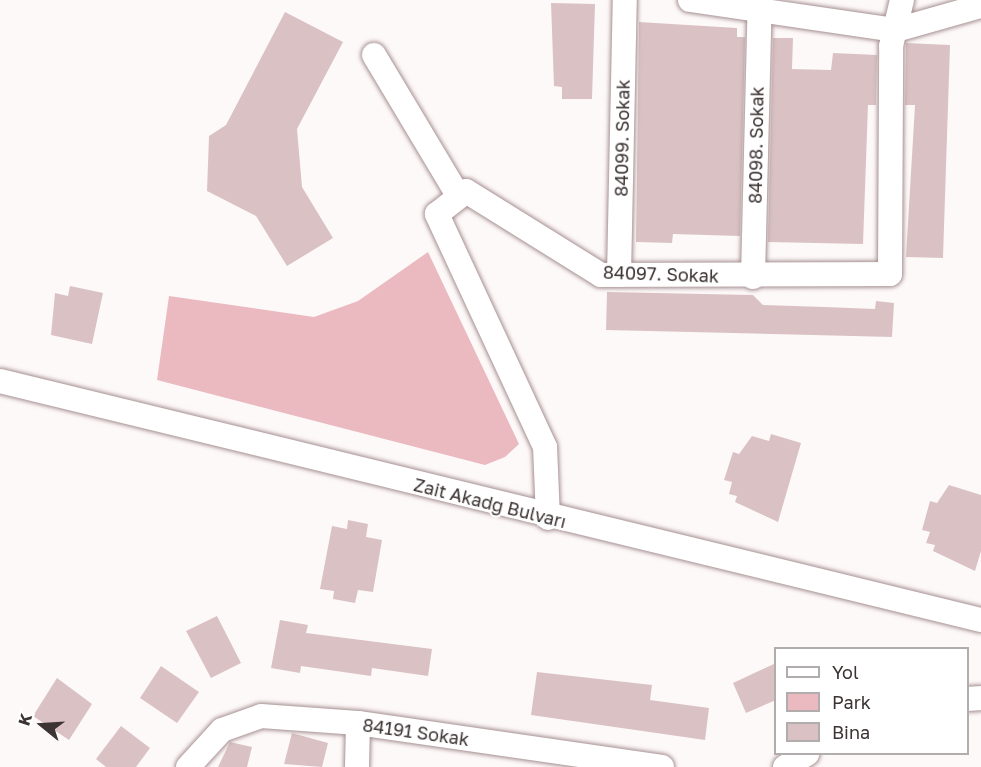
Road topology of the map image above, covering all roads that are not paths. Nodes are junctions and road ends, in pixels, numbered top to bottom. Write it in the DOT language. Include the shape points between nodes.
graph roads {
  1 [pos="625,0"];
  2 [pos="690,0"];
  3 [pos="902,0"];
  4 [pos="760,6"];
  5 [pos="981,6"];
  6 [pos="896,30"];
  7 [pos="374,55"];
  8 [pos="459,197"];
  9 [pos="619,275"];
  10 [pos="753,277"];
  11 [pos="0,381"];
  12 [pos="548,518"];
  13 [pos="981,620"];
  14 [pos="358,723"];
  15 [pos="804,755"];
  16 [pos="188,767"];
  17 [pos="357,767"];
  18 [pos="662,767"];
  19 [pos="784,767"];
  1 -- 9 [label="street, 84099. Sokak"];
  2 -- 4 [label="street"];
  3 -- 6 [label="street"];
  4 -- 6 [label="street"];
  4 -- 10 [label="street, 84098. Sokak"];
  5 -- 6 [label="street"];
  6 -- 10 [label="street, 84097. Sokak" via="890,274"];
  7 -- 8 [label="street"];
  8 -- 9 [label="street, 84097. Sokak" via="466,191 601,275"];
  8 -- 12 [label="street" via="437,214 545,447"];
  9 -- 10 [label="street, 84097. Sokak"];
  11 -- 12 [label="street, Zait Akadğ Bulvarı"];
  12 -- 13 [label="street, Zait Akadğ Bulvarı"];
  14 -- 16 [label="street, 84191 Sokak" via="261,716 222,730"];
  14 -- 17 [label="street"];
  14 -- 18 [label="street, 84191 Sokak"];
  15 -- 19 [label="street"];
}
